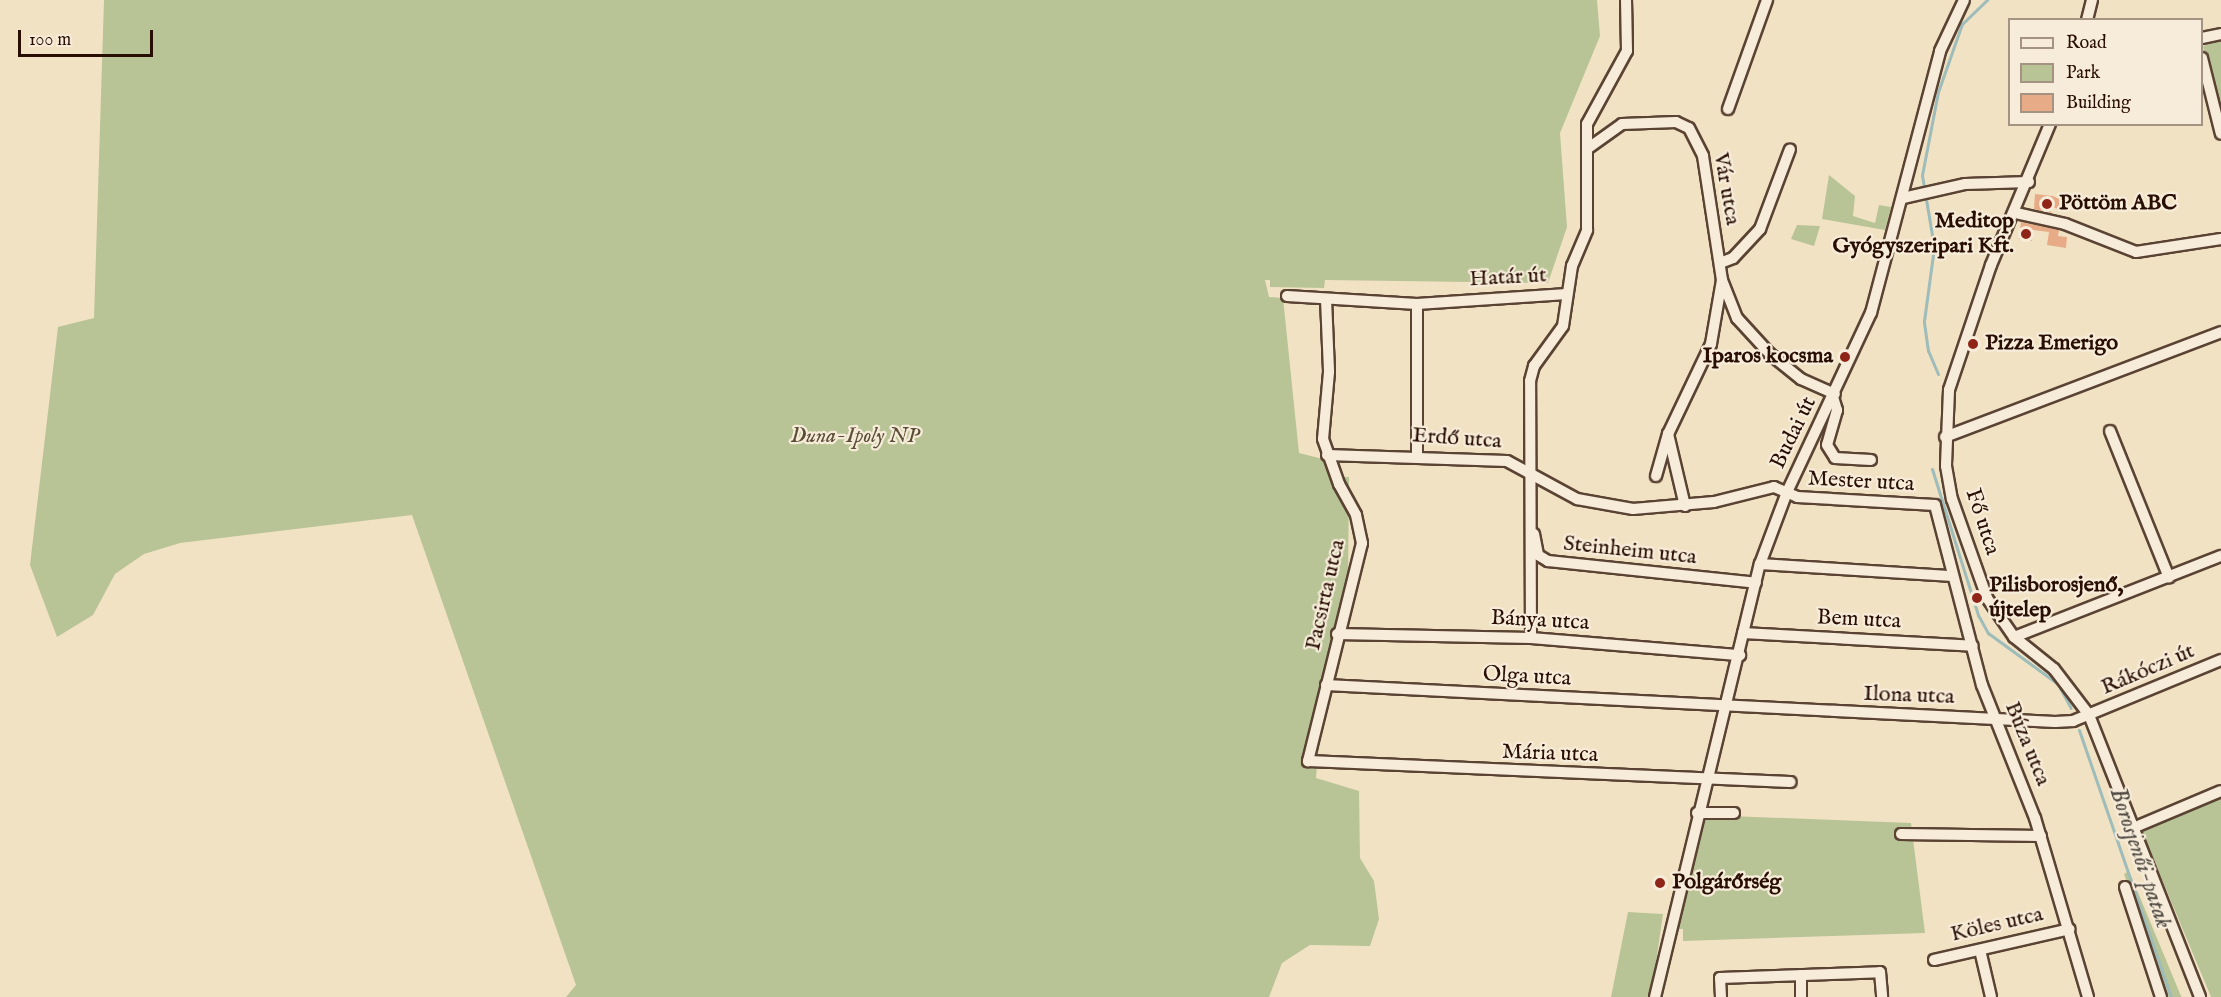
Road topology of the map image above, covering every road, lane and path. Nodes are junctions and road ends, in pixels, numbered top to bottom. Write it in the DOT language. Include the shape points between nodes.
graph roads {
  1 [pos="1626,0"];
  2 [pos="1767,0"];
  3 [pos="1964,0"];
  4 [pos="2092,0"];
  5 [pos="2088,18"];
  6 [pos="2221,34"];
  7 [pos="2203,38"];
  8 [pos="2203,61"];
  9 [pos="1728,109"];
  10 [pos="2049,126"];
  11 [pos="2221,134"];
  12 [pos="1587,149"];
  13 [pos="1790,149"];
  14 [pos="2029,182"];
  15 [pos="1903,198"];
  16 [pos="2016,213"];
  17 [pos="2221,239"];
  18 [pos="1720,263"];
  19 [pos="1722,280"];
  20 [pos="1567,294"];
  21 [pos="1287,296"];
  22 [pos="1326,299"];
  23 [pos="1417,304"];
  24 [pos="2221,332"];
  25 [pos="1834,396"];
  26 [pos="2110,431"];
  27 [pos="1668,434"];
  28 [pos="1945,437"];
  29 [pos="1327,455"];
  30 [pos="1417,456"];
  31 [pos="1871,460"];
  32 [pos="1527,470"];
  33 [pos="1656,476"];
  34 [pos="1787,492"];
  35 [pos="1685,506"];
  36 [pos="1935,506"];
  37 [pos="1528,521"];
  38 [pos="2221,556"];
  39 [pos="1760,564"];
  40 [pos="1953,576"];
  41 [pos="2169,578"];
  42 [pos="1756,583"];
  43 [pos="1743,633"];
  44 [pos="1337,634"];
  45 [pos="2014,637"];
  46 [pos="1531,638"];
  47 [pos="1973,646"];
  48 [pos="1740,655"];
  49 [pos="2221,660"];
  50 [pos="1326,685"];
  51 [pos="1725,709"];
  52 [pos="2089,715"];
  53 [pos="1996,719"];
  54 [pos="1308,761"];
  55 [pos="1706,779"];
  56 [pos="1791,782"];
  57 [pos="2221,791"];
  58 [pos="1697,813"];
  59 [pos="1734,813"];
  60 [pos="2133,828"];
  61 [pos="1901,834"];
  62 [pos="2041,836"];
  63 [pos="2125,887"];
  64 [pos="2070,929"];
  65 [pos="1980,950"];
  66 [pos="1934,960"];
  67 [pos="1801,975"];
  68 [pos="1655,997"];
  69 [pos="1721,997"];
  70 [pos="1801,997"];
  71 [pos="1882,997"];
  72 [pos="1991,997"];
  73 [pos="2088,997"];
  74 [pos="2161,997"];
  75 [pos="2200,997"];
  1 -- 12 [label="street, Határ út" via="1627,51 1587,122"];
  2 -- 9 [label="street"];
  3 -- 15 [label="street, Budai út" via="1940,51"];
  4 -- 5 [label="street"];
  6 -- 7 [label="street"];
  8 -- 11 [label="street"];
  10 -- 14 [label="street, Fő utca"];
  12 -- 18 [label="street, Vár utca" via="1622,124 1676,122 1689,128 1703,156"];
  12 -- 20 [label="street, Határ út" via="1587,230"];
  13 -- 18 [label="street, Vár utca" via="1760,229 1733,258"];
  14 -- 15 [label="street" via="1965,184"];
  14 -- 16 [label="street, Fő utca"];
  15 -- 25 [label="street, Budai út" via="1871,313"];
  16 -- 17 [label="street" via="2065,224 2136,252"];
  16 -- 28 [label="street, Fő utca" via="1991,265 1948,390"];
  18 -- 19 [label="street, Vár utca"];
  19 -- 25 [label="street" via="1737,318 1770,354 1801,379"];
  19 -- 27 [label="street, Vár utca" via="1711,344"];
  20 -- 23 [label="street, Határ út"];
  20 -- 32 [label="street" via="1559,336 1537,362 1530,378"];
  21 -- 22 [label="street, Határ út"];
  22 -- 23 [label="street, Határ út"];
  22 -- 29 [label="street, Pacsirta utca" via="1329,372 1323,439"];
  23 -- 30 [label="street"];
  24 -- 28 [label="street"];
  25 -- 31 [label="street" via="1837,410 1827,445 1835,458"];
  25 -- 34 [label="street, Budai út"];
  26 -- 41 [label="street"];
  27 -- 33 [label="street, Vár utca"];
  27 -- 35 [label="street"];
  28 -- 45 [label="street, Fő utca" via="1952,499 1987,598"];
  29 -- 30 [label="street, Erdő utca"];
  29 -- 44 [label="street, Pacsirta utca" via="1356,515 1362,543"];
  30 -- 32 [label="street, Erdő utca" via="1504,460"];
  32 -- 35 [label="street, Erdő utca" via="1577,499 1633,509"];
  32 -- 37 [label="street"];
  34 -- 35 [label="street, Erdő utca" via="1774,487"];
  34 -- 36 [label="street, Mester utca" via="1797,498"];
  34 -- 39 [label="street, Budai út"];
  36 -- 40 [label="street, Búza utca"];
  37 -- 42 [label="street, Steinheim utca" via="1538,555 1548,561"];
  37 -- 46 [label="street"];
  38 -- 41 [label="street"];
  39 -- 40 [label="street"];
  39 -- 42 [label="street, Budai út"];
  40 -- 47 [label="street, Búza utca"];
  41 -- 45 [label="street"];
  42 -- 43 [label="street, Budai út"];
  43 -- 47 [label="street, Bem utca"];
  43 -- 48 [label="street, Budai út"];
  44 -- 46 [label="street, Bánya utca"];
  44 -- 50 [label="street, Pacsirta utca"];
  45 -- 52 [label="street, Fő utca" via="2054,669"];
  46 -- 48 [label="street, Bánya utca"];
  47 -- 53 [label="street, Búza utca"];
  48 -- 51 [label="street, Budai út"];
  49 -- 52 [label="street, Rákóczi út"];
  50 -- 51 [label="street, Olga utca"];
  50 -- 54 [label="street, Pacsirta utca"];
  51 -- 53 [label="street, Ilona utca"];
  51 -- 55 [label="street, Budai út"];
  52 -- 53 [label="street, Ilona utca" via="2055,722"];
  52 -- 60 [label="street, Fő utca"];
  53 -- 62 [label="street, Búza utca"];
  54 -- 55 [label="street, Mária utca"];
  55 -- 56 [label="street, Mária utca"];
  55 -- 58 [label="street, Budai út"];
  57 -- 60 [label="street"];
  58 -- 59 [label="street"];
  58 -- 68 [label="street, Budai út"];
  60 -- 75 [label="street, Fő utca"];
  61 -- 62 [label="street"];
  62 -- 64 [label="street, Búza utca"];
  63 -- 74 [label="street"];
  64 -- 65 [label="street, Köles utca"];
  64 -- 73 [label="street, Búza utca"];
  65 -- 66 [label="street, Köles utca"];
  65 -- 72 [label="street"];
  67 -- 69 [label="street" via="1720,978"];
  67 -- 70 [label="street"];
  67 -- 71 [label="street" via="1880,972"];
}
